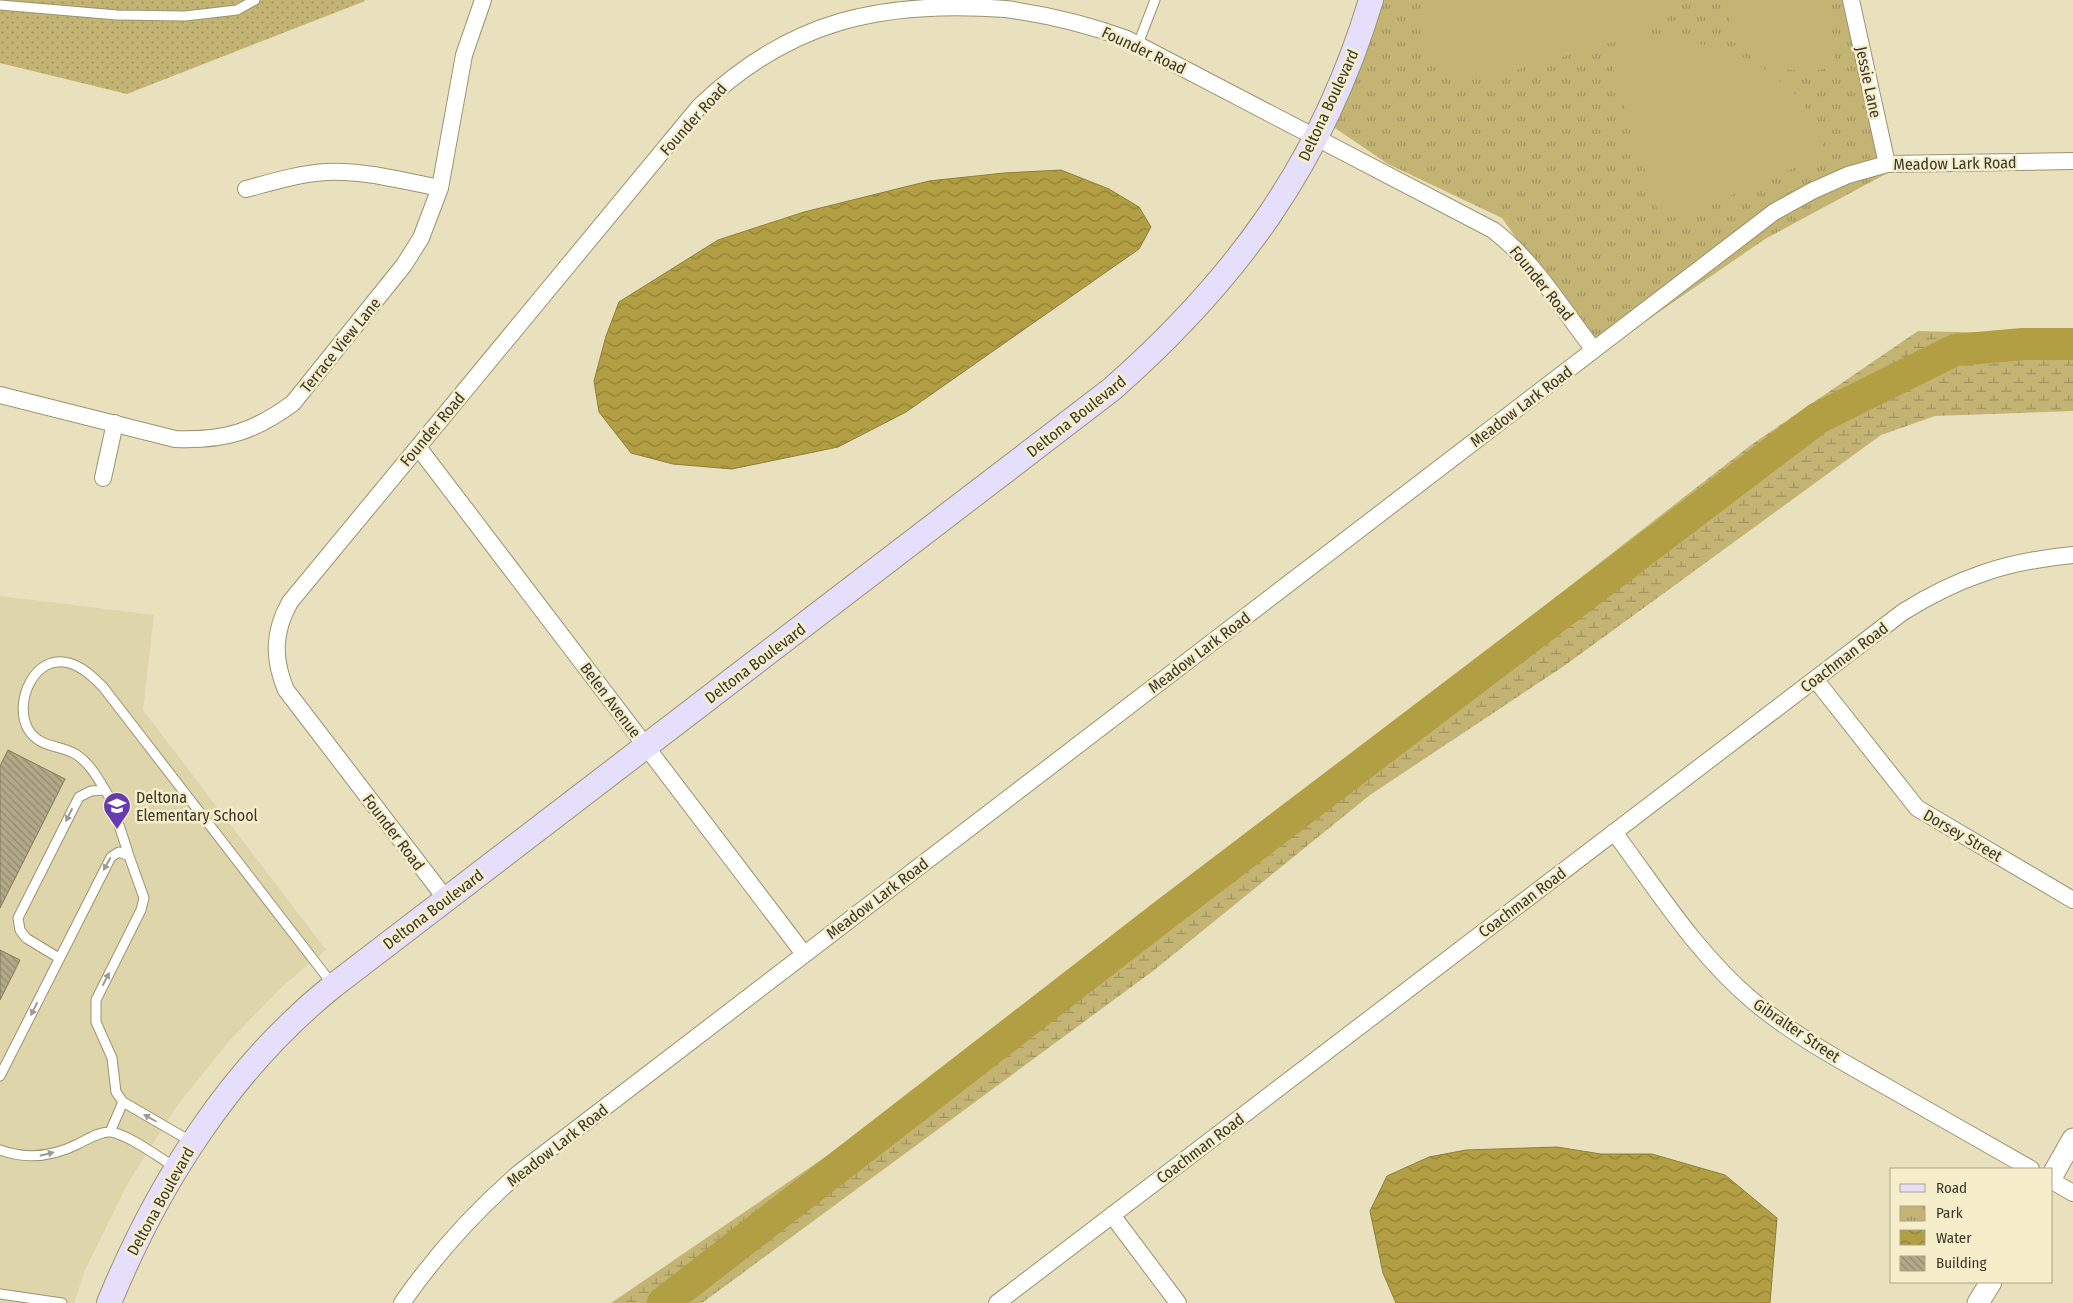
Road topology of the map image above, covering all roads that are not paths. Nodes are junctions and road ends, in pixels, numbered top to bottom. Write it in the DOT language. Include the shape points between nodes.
graph roads {
  1 [pos="255,0"];
  2 [pos="483,0"];
  3 [pos="1154,0"];
  4 [pos="1371,0"];
  5 [pos="1851,0"];
  6 [pos="0,5"];
  7 [pos="1022,6"];
  8 [pos="859,7"];
  9 [pos="1138,44"];
  10 [pos="1316,137"];
  11 [pos="2073,161"];
  12 [pos="1887,164"];
  13 [pos="246,188"];
  14 [pos="440,188"];
  15 [pos="1594,350"];
  16 [pos="0,395"];
  17 [pos="115,423"];
  18 [pos="418,446"];
  19 [pos="104,478"];
  20 [pos="2073,555"];
  21 [pos="1815,679"];
  22 [pos="646,746"];
  23 [pos="105,790"];
  24 [pos="1614,832"];
  25 [pos="129,856"];
  26 [pos="446,899"];
  27 [pos="2073,900"];
  28 [pos="804,954"];
  29 [pos="59,958"];
  30 [pos="333,986"];
  31 [pos="0,1076"];
  32 [pos="123,1102"];
  33 [pos="110,1132"];
  34 [pos="2073,1139"];
  35 [pos="192,1142"];
  36 [pos="0,1150"];
  37 [pos="176,1168"];
  38 [pos="2029,1168"];
  39 [pos="2053,1174"];
  40 [pos="2053,1182"];
  41 [pos="2073,1193"];
  42 [pos="1112,1215"];
  43 [pos="1989,1283"];
  44 [pos="0,1294"];
  45 [pos="62,1303"];
  46 [pos="109,1303"];
  47 [pos="402,1303"];
  48 [pos="997,1303"];
  49 [pos="1178,1303"];
  50 [pos="1978,1303"];
  1 -- 6 [label="lane" via="238,10 185,16 117,15"];
  2 -- 14 [label="street, Terrace View Lane" via="464,55"];
  3 -- 9 [label="lane"];
  4 -- 10 [label="main road, Deltona Boulevard" via="1337,94"];
  5 -- 12 [label="street, Jessie Lane"];
  7 -- 8 [label="street, Founder Road" via="940,3"];
  7 -- 9 [label="street, Founder Road" via="1091,25"];
  8 -- 18 [label="street, Founder Road" via="784,42 747,65 699,107"];
  9 -- 10 [label="street, Founder Road"];
  10 -- 15 [label="street, Founder Road" via="1492,230 1512,244"];
  10 -- 22 [label="main road, Deltona Boulevard" via="1272,212 1235,263 1156,350 1112,389"];
  11 -- 12 [label="street, Meadow Lark Road"];
  12 -- 15 [label="street, Meadow Lark Road" via="1812,190 1774,212"];
  13 -- 14 [label="street" via="326,172 360,173"];
  14 -- 17 [label="street, Terrace View Lane" via="421,238 404,265 310,384 272,419 229,436 202,440 175,439"];
  15 -- 28 [label="street, Meadow Lark Road"];
  16 -- 17 [label="street, Terrace View Lane"];
  17 -- 19 [label="street"];
  18 -- 22 [label="street, Belen Avenue"];
  18 -- 26 [label="street, Founder Road" via="290,602 276,634 275,653 286,690"];
  20 -- 21 [label="street, Coachman Road" via="2005,565 1937,591 1903,612"];
  21 -- 24 [label="street, Coachman Road"];
  21 -- 27 [label="street, Dorsey Street" via="1917,808"];
  22 -- 26 [label="main road, Deltona Boulevard"];
  22 -- 28 [label="street, Belen Avenue"];
  23 -- 25 [label="lane"];
  23 -- 29 [label="lane, one-way" via="79,796 18,918 20,930 26,938"];
  23 -- 30 [label="lane" via="83,760 75,754 41,744 28,728 22,705 25,690 34,675 49,664 68,662 89,673 103,687"];
  24 -- 38 [label="street, Gibralter Street" via="1696,942 1753,1001 1828,1053"];
  24 -- 42 [label="street, Coachman Road"];
  25 -- 29 [label="lane, one-way" via="119,852 111,857"];
  32 -- 25 [label="lane, one-way" via="116,1092 112,1058 96,1022 96,1000 144,898"];
  26 -- 30 [label="main road, Deltona Boulevard"];
  28 -- 47 [label="street, Meadow Lark Road" via="506,1185 451,1238"];
  29 -- 31 [label="lane, one-way"];
  30 -- 35 [label="main road, Deltona Boulevard" via="254,1062"];
  32 -- 33 [label="lane"];
  35 -- 32 [label="lane, one-way"];
  36 -- 33 [label="lane, one-way" via="18,1157 42,1156"];
  33 -- 37 [label="lane"];
  34 -- 39 [label="street"];
  35 -- 37 [label="main road, Deltona Boulevard"];
  37 -- 46 [label="main road, Deltona Boulevard" via="153,1207"];
  40 -- 41 [label="street"];
  42 -- 48 [label="street, Coachman Road"];
  42 -- 49 [label="street"];
  43 -- 50 [label="street"];
  44 -- 45 [label="lane"];
}
